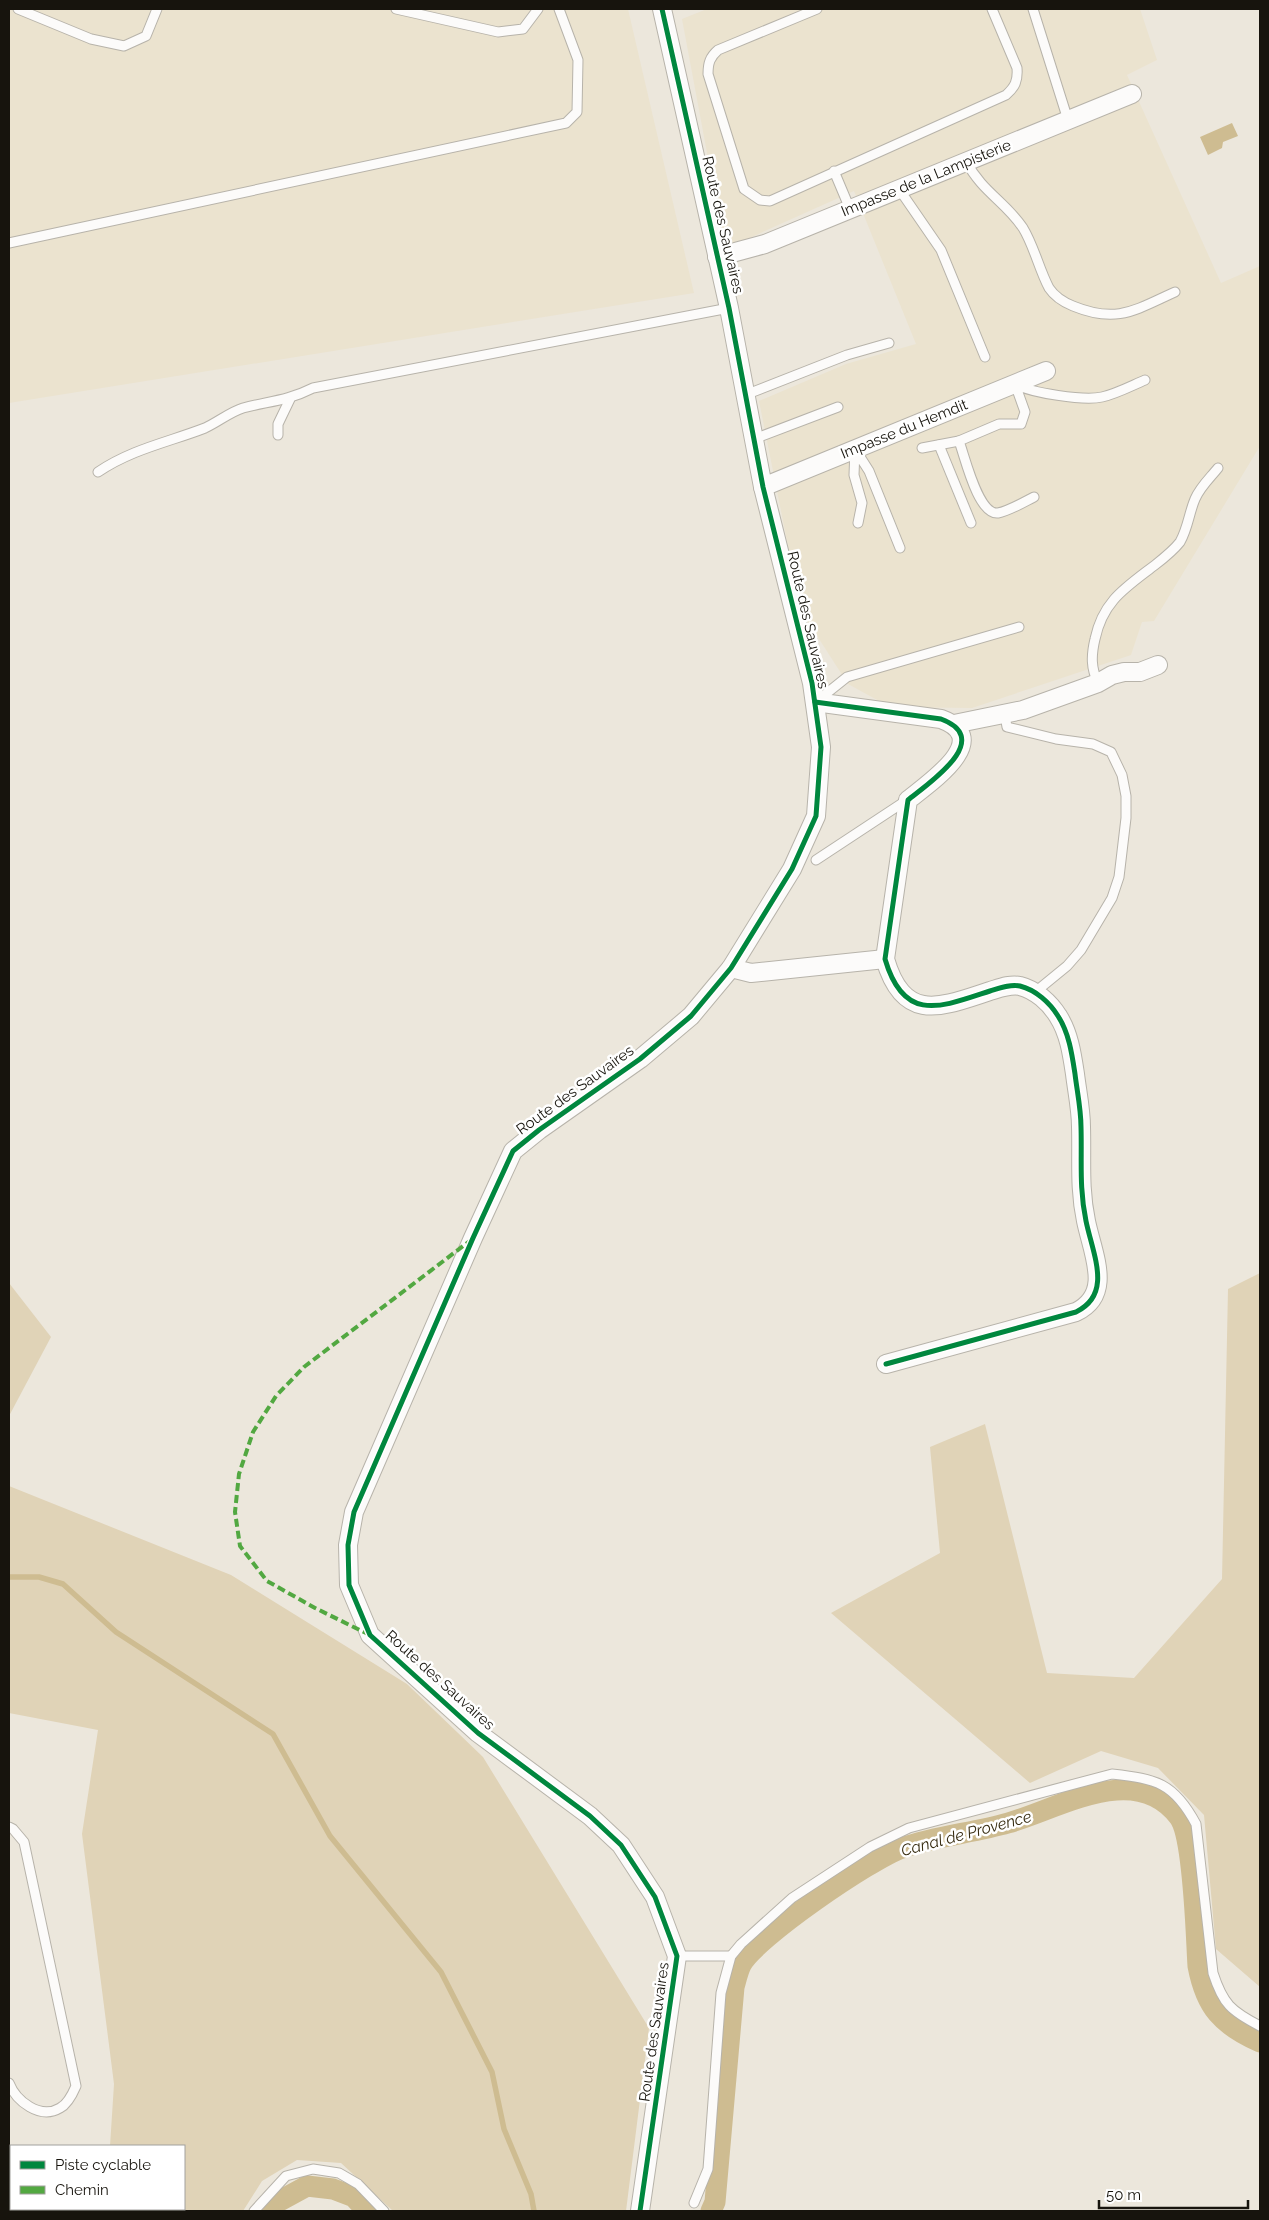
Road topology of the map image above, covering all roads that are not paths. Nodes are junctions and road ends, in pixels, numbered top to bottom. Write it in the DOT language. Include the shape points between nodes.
graph roads {
  1 [pos="18,9"];
  2 [pos="157,9"];
  3 [pos="396,9"];
  4 [pos="538,9"];
  5 [pos="559,9"];
  6 [pos="662,9"];
  7 [pos="817,9"];
  8 [pos="992,9"];
  9 [pos="1034,9"];
  10 [pos="1132,94"];
  11 [pos="1068,120"];
  12 [pos="966,161"];
  13 [pos="834,171"];
  14 [pos="899,189"];
  15 [pos="850,209"];
  16 [pos="9,243"];
  17 [pos="717,257"];
  18 [pos="1174,292"];
  19 [pos="729,308"];
  20 [pos="889,344"];
  21 [pos="985,357"];
  22 [pos="1046,371"];
  23 [pos="1145,380"];
  24 [pos="1015,384"];
  25 [pos="745,395"];
  26 [pos="290,399"];
  27 [pos="838,407"];
  28 [pos="278,435"];
  29 [pos="754,439"];
  30 [pos="959,441"];
  31 [pos="939,445"];
  32 [pos="922,448"];
  33 [pos="855,449"];
  34 [pos="1218,468"];
  35 [pos="98,472"];
  36 [pos="763,487"];
  37 [pos="1034,497"];
  38 [pos="971,522"];
  39 [pos="858,523"];
  40 [pos="900,548"];
  41 [pos="1019,627"];
  42 [pos="1158,666"];
  43 [pos="1098,683"];
  44 [pos="815,702"];
  45 [pos="1004,715"];
  46 [pos="954,724"];
  47 [pos="908,800"];
  48 [pos="816,860"];
  49 [pos="885,959"];
  50 [pos="731,968"];
  51 [pos="1034,993"];
  52 [pos="886,1364"];
  53 [pos="9,1827"];
  54 [pos="678,1956"];
  55 [pos="731,1956"];
  56 [pos="1260,2026"];
  57 [pos="9,2083"];
  58 [pos="694,2203"];
  59 [pos="9,2210"];
  60 [pos="13,2211"];
  61 [pos="254,2211"];
  62 [pos="384,2211"];
  63 [pos="640,2211"];
  1 -- 2 [label="lane" via="91,39 124,46 146,36"];
  3 -- 4 [label="lane" via="498,32 524,29"];
  5 -- 16 [label="lane" via="578,60 577,112 566,122"];
  6 -- 17 [label="street, Route des Sauvaires"];
  7 -- 13 [label="lane" via="718,50 711,56 708,74 744,189 751,195 770,201"];
  8 -- 13 [label="lane" via="1017,68 1018,79 1013,89 1006,95"];
  9 -- 11 [label="lane"];
  10 -- 11 [label="street, Impasse de la Lampisterie"];
  11 -- 12 [label="street, Impasse de la Lampisterie"];
  12 -- 14 [label="street, Impasse de la Lampisterie"];
  12 -- 18 [label="lane" via="978,182 1023,229 1050,289 1061,301 1083,310 1115,315 1128,313"];
  13 -- 15 [label="lane"];
  14 -- 15 [label="street, Impasse de la Lampisterie"];
  14 -- 21 [label="lane" via="941,250"];
  15 -- 17 [label="street, Impasse de la Lampisterie" via="765,244"];
  17 -- 19 [label="street, Route des Sauvaires"];
  19 -- 25 [label="street, Route des Sauvaires"];
  19 -- 26 [label="lane" via="313,388"];
  20 -- 25 [label="lane" via="846,355"];
  22 -- 24 [label="street, Impasse du Hemdit"];
  23 -- 24 [label="lane" via="1101,397 1041,393"];
  24 -- 30 [label="lane" via="1025,412 1021,424 999,424"];
  24 -- 33 [label="street, Impasse du Hemdit"];
  25 -- 29 [label="street, Route des Sauvaires"];
  26 -- 28 [label="lane" via="278,424"];
  26 -- 35 [label="lane" via="241,409 206,427 117,459"];
  27 -- 29 [label="lane"];
  29 -- 36 [label="street, Route des Sauvaires"];
  30 -- 31 [label="lane"];
  30 -- 37 [label="lane" via="981,503 990,512 999,513"];
  31 -- 32 [label="lane"];
  31 -- 38 [label="lane"];
  33 -- 36 [label="street, Impasse du Hemdit"];
  33 -- 39 [label="lane" via="854,475 862,503"];
  33 -- 40 [label="lane" via="869,471"];
  34 -- 43 [label="lane" via="1195,499 1180,542 1123,590 1100,619 1091,661"];
  36 -- 44 [label="street, Route des Sauvaires"];
  41 -- 44 [label="lane" via="847,677"];
  42 -- 43 [label="street" via="1112,675"];
  43 -- 45 [label="street"];
  44 -- 46 [label="street" via="941,719"];
  44 -- 50 [label="street, Route des Sauvaires" via="821,747 816,816 792,869"];
  45 -- 46 [label="street"];
  45 -- 51 [label="lane" via="1007,728 1093,744 1111,752 1122,775 1126,796 1120,877 1112,898 1081,950"];
  46 -- 47 [label="street" via="961,732 956,759"];
  47 -- 48 [label="lane"];
  47 -- 49 [label="street"];
  49 -- 50 [label="street" via="751,973"];
  49 -- 51 [label="street" via="901,991 915,1003 928,1007 942,1007 1007,986 1019,986"];
  50 -- 54 [label="street, Route des Sauvaires" via="691,1016 640,1059 513,1151 354,1512 348,1546 349,1585 370,1635 478,1733 590,1816 621,1845 655,1897"];
  51 -- 52 [label="street" via="1059,1017 1069,1040 1081,1125 1081,1196 1099,1282 1095,1297 1088,1306 1076,1312"];
  53 -- 57 [label="lane" via="24,1842 76,2086 61,2108 47,2112 24,2104 13,2093"];
  54 -- 55 [label="lane"];
  54 -- 63 [label="street, Route des Sauvaires"];
  55 -- 56 [label="lane" via="792,1898 870,1847 909,1828 1112,1774 1139,1777 1166,1786 1184,1802 1196,1824 1213,1973 1220,1996 1238,2014"];
  55 -- 58 [label="lane" via="721,1993 708,2169"];
  59 -- 60 [label="lane"];
  61 -- 62 [label="lane" via="286,2176 313,2169 339,2173 358,2184"];
}
